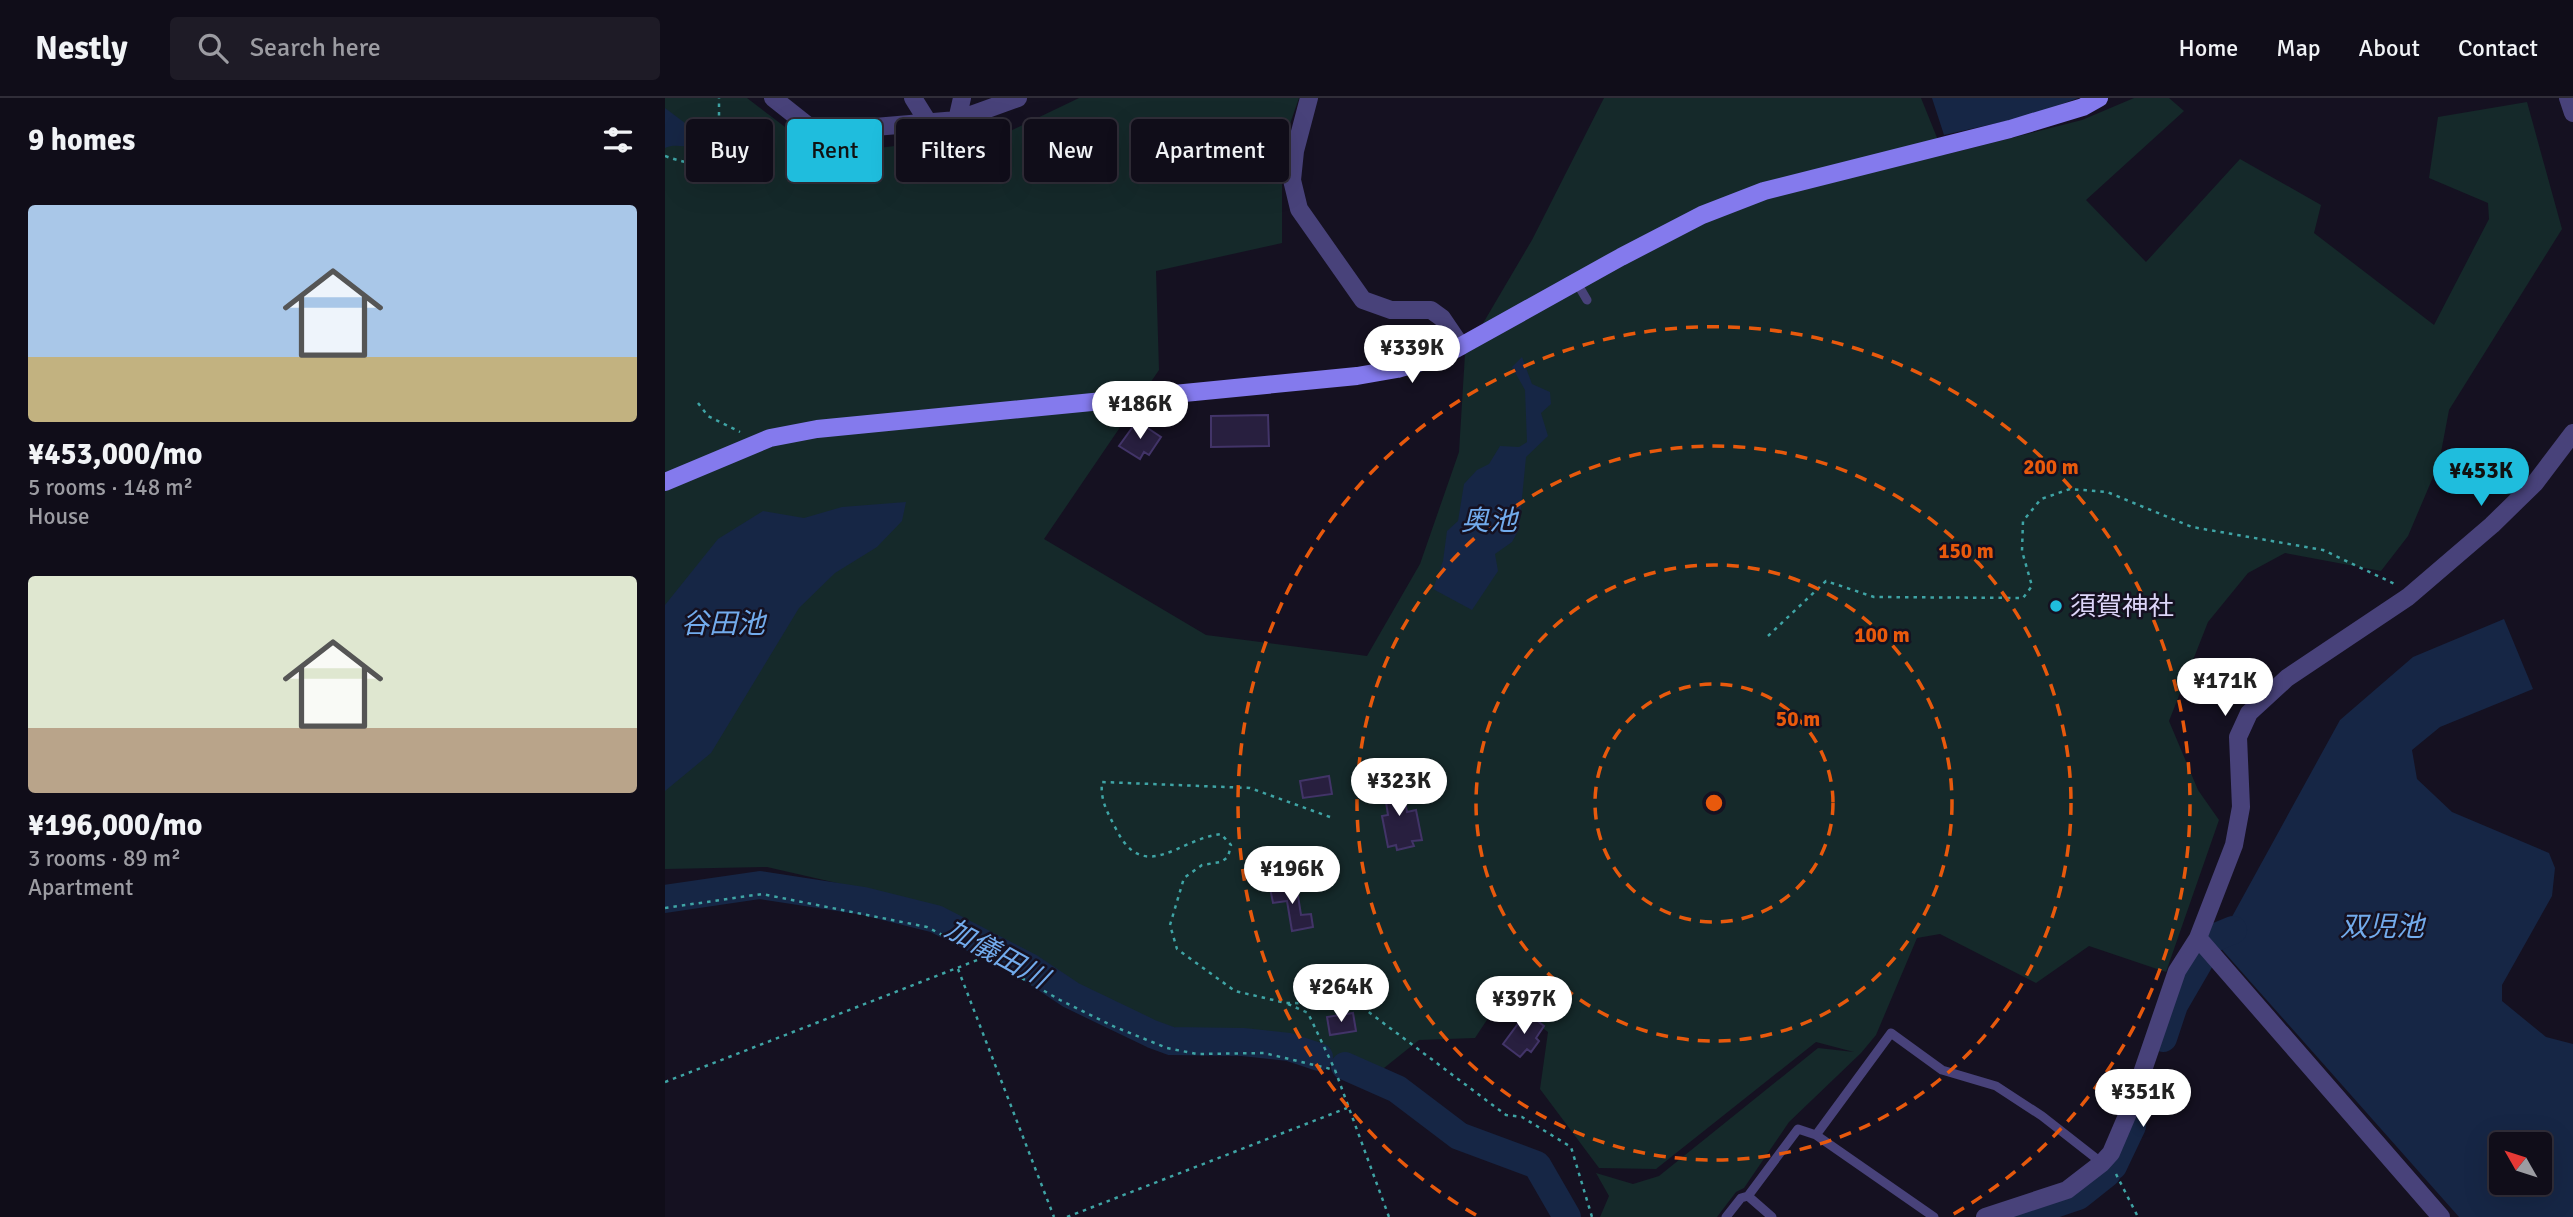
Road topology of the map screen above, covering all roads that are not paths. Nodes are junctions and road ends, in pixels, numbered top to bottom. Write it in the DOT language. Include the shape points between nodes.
graph roads {
  1 [pos="773,98"];
  2 [pos="913,98"];
  3 [pos="962,98"];
  4 [pos="1018,98"];
  5 [pos="1309,98"];
  6 [pos="2099,98"];
  7 [pos="2568,98"];
  8 [pos="2573,113"];
  9 [pos="926,119"];
  10 [pos="957,119"];
  11 [pos="960,119"];
  12 [pos="896,125"];
  13 [pos="1577,283"];
  14 [pos="1587,300"];
  15 [pos="1461,346"];
  16 [pos="2573,433"];
  17 [pos="665,482"];
  18 [pos="2197,938"];
  19 [pos="1816,1135"];
  20 [pos="2102,1163"];
  21 [pos="1748,1196"];
  22 [pos="1726,1217"];
  23 [pos="1772,1217"];
  24 [pos="1934,1217"];
  25 [pos="1986,1217"];
  26 [pos="2441,1217"];
  1 -- 12 [label="street" via="816,132"];
  2 -- 9 [label="street"];
  3 -- 10 [label="street"];
  4 -- 11 [label="street"];
  5 -- 15 [label="street" via="1292,180 1299,209 1363,300 1391,310 1431,310"];
  6 -- 13 [label="street" via="2010,129 1764,191 1702,215"];
  7 -- 8 [label="street"];
  13 -- 14 [label="lane"];
  13 -- 15 [label="street"];
  15 -- 17 [label="street" via="1397,369 1357,376 817,429 770,438"];
  16 -- 18 [label="street" via="2535,483 2408,597 2287,678 2249,713 2238,737 2241,807 2234,845"];
  18 -- 20 [label="street" via="2177,971 2129,1111"];
  18 -- 26 [label="street"];
  19 -- 20 [label="lane" via="1891,1033 1943,1070 1996,1086"];
  19 -- 21 [label="lane" via="1798,1129"];
  19 -- 24 [label="lane"];
  20 -- 25 [label="street" via="2067,1190"];
  21 -- 22 [label="lane"];
  21 -- 23 [label="lane"];
}
